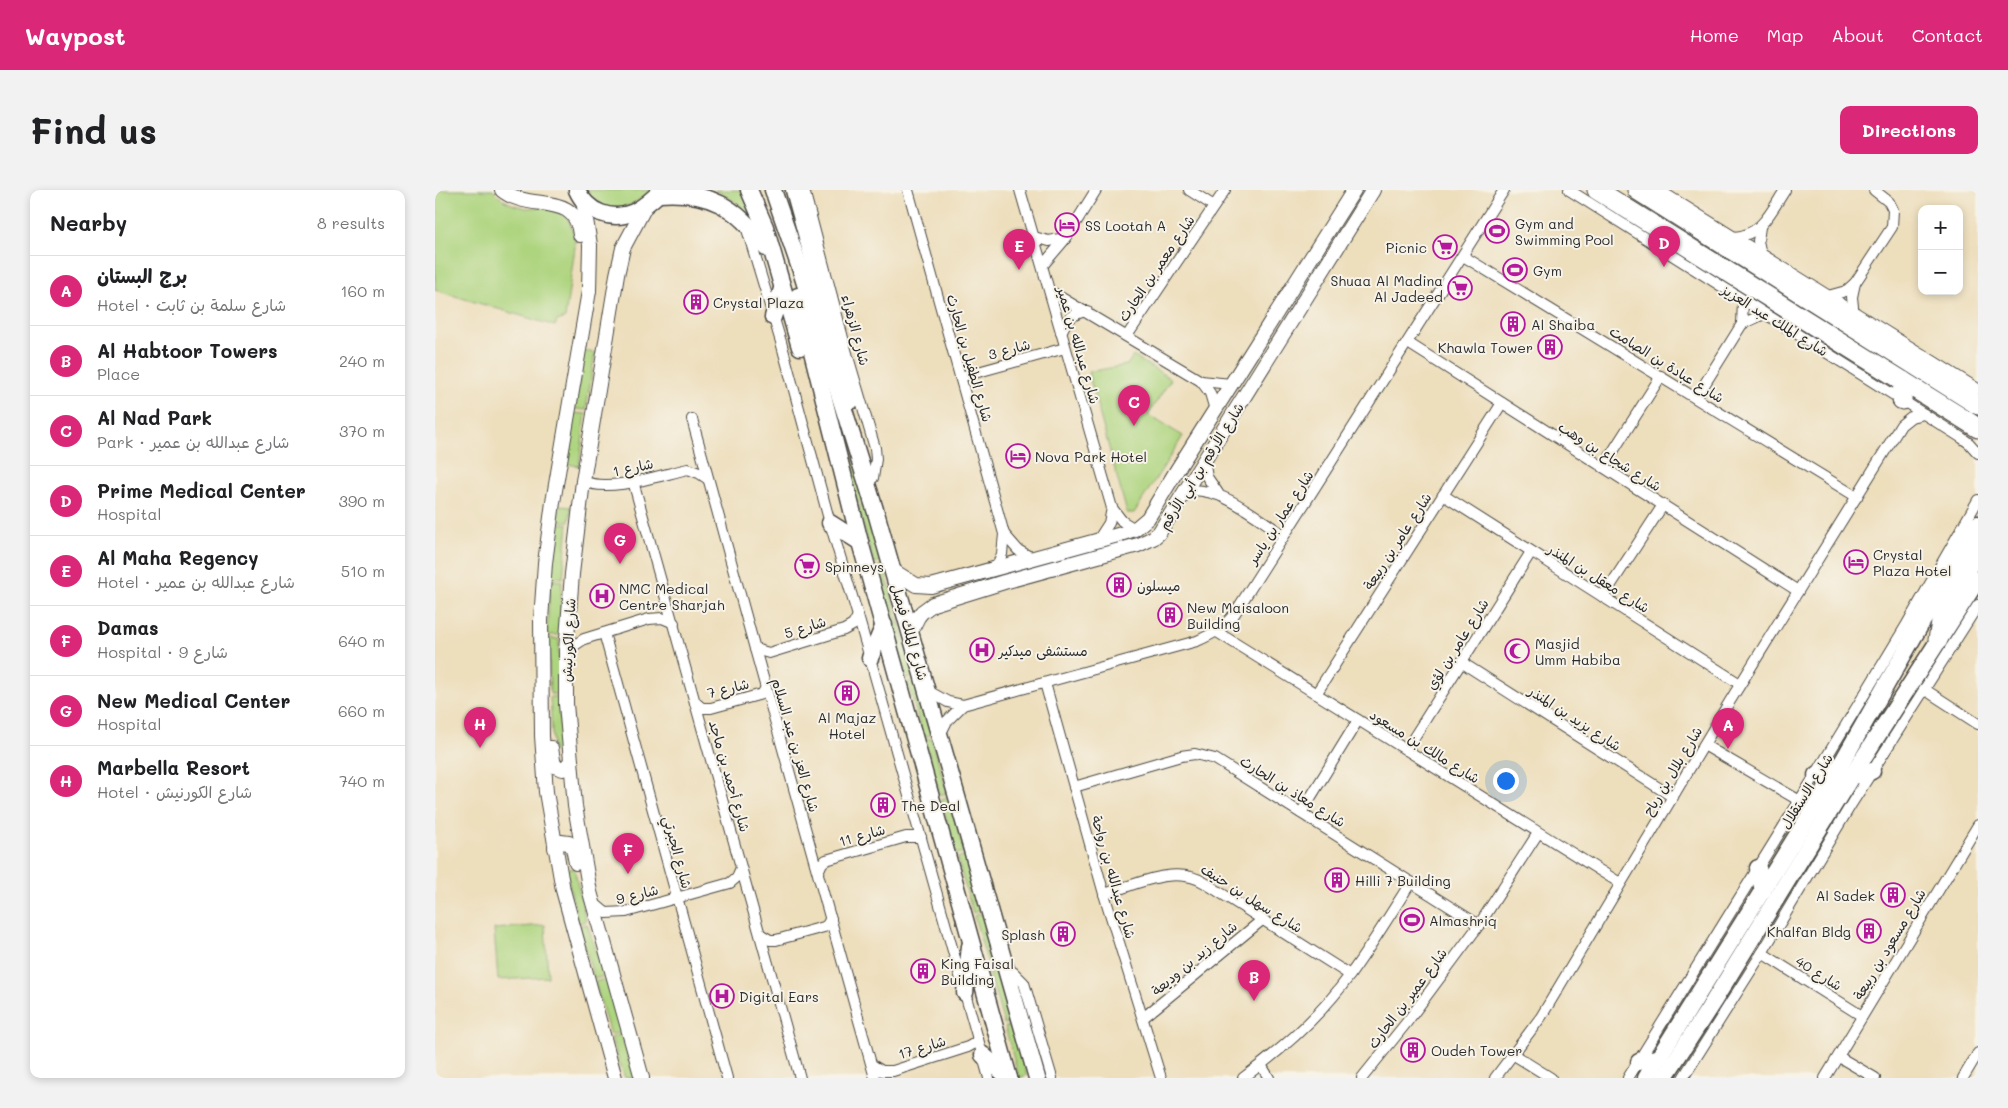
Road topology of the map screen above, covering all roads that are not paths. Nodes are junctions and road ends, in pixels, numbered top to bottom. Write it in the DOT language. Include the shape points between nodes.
graph roads {
  1 [pos="502,190"];
  2 [pos="749,190"];
  3 [pos="762,190"];
  4 [pos="773,190"];
  5 [pos="794,190"];
  6 [pos="804,190"];
  7 [pos="909,190"];
  8 [pos="1020,190"];
  9 [pos="1096,190"];
  10 [pos="1189,190"];
  11 [pos="1225,190"];
  12 [pos="1373,190"];
  13 [pos="1504,190"];
  14 [pos="1569,190"];
  15 [pos="1597,190"];
  16 [pos="1637,190"];
  17 [pos="1659,190"];
  18 [pos="1785,190"];
  19 [pos="1873,190"];
  20 [pos="1351,192"];
  21 [pos="580,195"];
  22 [pos="656,196"];
  23 [pos="1214,206"];
  24 [pos="743,218"];
  25 [pos="1760,227"];
  26 [pos="1660,230"];
  27 [pos="1641,235"];
  28 [pos="1034,237"];
  29 [pos="1735,237"];
  30 [pos="1066,238"];
  31 [pos="1761,254"];
  32 [pos="1463,256"];
  33 [pos="775,263"];
  34 [pos="1043,266"];
  35 [pos="1855,283"];
  36 [pos="782,289"];
  37 [pos="589,291"];
  38 [pos="1050,291"];
  39 [pos="1828,296"];
  40 [pos="1743,301"];
  41 [pos="1087,311"];
  42 [pos="1853,312"];
  43 [pos="1797,316"];
  44 [pos="773,317"];
  45 [pos="1770,317"];
  46 [pos="1742,324"];
  47 [pos="1061,333"];
  48 [pos="1863,333"];
  49 [pos="1127,336"];
  50 [pos="1407,343"];
  51 [pos="1065,348"];
  52 [pos="1661,376"];
  53 [pos="961,377"];
  54 [pos="1201,381"];
  55 [pos="1231,384"];
  56 [pos="1978,389"];
  57 [pos="1902,390"];
  58 [pos="1959,393"];
  59 [pos="1696,398"];
  60 [pos="1978,400"];
  61 [pos="1502,403"];
  62 [pos="1978,405"];
  63 [pos="1215,410"];
  64 [pos="1924,414"];
  65 [pos="692,419"];
  66 [pos="1901,425"];
  67 [pos="1976,430"];
  68 [pos="701,452"];
  69 [pos="1978,453"];
  70 [pos="1204,460"];
  71 [pos="1603,467"];
  72 [pos="688,469"];
  73 [pos="873,478"];
  74 [pos="708,479"];
  75 [pos="583,481"];
  76 [pos="633,481"];
  77 [pos="1185,490"];
  78 [pos="1218,493"];
  79 [pos="1443,495"];
  80 [pos="1857,497"];
  81 [pos="1978,500"];
  82 [pos="850,502"];
  83 [pos="1663,505"];
  84 [pos="1112,508"];
  85 [pos="877,516"];
  86 [pos="830,523"];
  87 [pos="1978,524"];
  88 [pos="1135,528"];
  89 [pos="1004,534"];
  90 [pos="1284,535"];
  91 [pos="1092,541"];
  92 [pos="860,542"];
  93 [pos="1978,548"];
  94 [pos="1531,552"];
  95 [pos="1032,558"];
  96 [pos="995,568"];
  97 [pos="892,570"];
  98 [pos="1036,573"];
  99 [pos="1978,579"];
  100 [pos="1798,591"];
  101 [pos="953,597"];
  102 [pos="1603,597"];
  103 [pos="1978,604"];
  104 [pos="858,616"];
  105 [pos="674,623"];
  106 [pos="884,625"];
  107 [pos="1217,632"];
  108 [pos="604,633"];
  109 [pos="910,633"];
  110 [pos="1938,640"];
  111 [pos="755,649"];
  112 [pos="566,651"];
  113 [pos="869,658"];
  114 [pos="1461,662"];
  115 [pos="1045,683"];
  116 [pos="1740,684"];
  117 [pos="766,688"];
  118 [pos="1924,689"];
  119 [pos="928,692"];
  120 [pos="1316,694"];
  121 [pos="695,702"];
  122 [pos="963,705"];
  123 [pos="542,717"];
  124 [pos="1358,720"];
  125 [pos="1978,724"];
  126 [pos="941,735"];
  127 [pos="1704,745"];
  128 [pos="1406,750"];
  129 [pos="571,762"];
  130 [pos="1872,771"];
  131 [pos="1844,774"];
  132 [pos="1816,775"];
  133 [pos="1074,787"];
  134 [pos="1673,797"];
  135 [pos="1800,801"];
  136 [pos="1301,813"];
  137 [pos="1978,825"];
  138 [pos="1538,833"];
  139 [pos="921,837"];
  140 [pos="555,848"];
  141 [pos="1805,851"];
  142 [pos="741,868"];
  143 [pos="1758,868"];
  144 [pos="818,872"];
  145 [pos="1809,873"];
  146 [pos="1411,882"];
  147 [pos="1620,883"];
  148 [pos="1763,891"];
  149 [pos="1104,894"];
  150 [pos="592,897"];
  151 [pos="676,898"];
  152 [pos="831,918"];
  153 [pos="1262,920"];
  154 [pos="1479,925"];
  155 [pos="760,934"];
  156 [pos="971,936"];
  157 [pos="1761,953"];
  158 [pos="1005,970"];
  159 [pos="1350,974"];
  160 [pos="965,993"];
  161 [pos="1733,997"];
  162 [pos="1713,1002"];
  163 [pos="1687,1013"];
  164 [pos="1862,1016"];
  165 [pos="1143,1018"];
  166 [pos="977,1038"];
  167 [pos="1685,1046"];
  168 [pos="1978,1053"];
  169 [pos="983,1055"];
  170 [pos="1514,1055"];
  171 [pos="1660,1057"];
  172 [pos="1839,1057"];
  173 [pos="1639,1062"];
  174 [pos="1261,1065"];
  175 [pos="872,1066"];
  176 [pos="615,1078"];
  177 [pos="642,1078"];
  178 [pos="727,1078"];
  179 [pos="800,1078"];
  180 [pos="875,1078"];
  181 [pos="989,1078"];
  182 [pos="1009,1078"];
  183 [pos="1037,1078"];
  184 [pos="1052,1078"];
  185 [pos="1161,1078"];
  186 [pos="1243,1078"];
  187 [pos="1269,1078"];
  188 [pos="1362,1078"];
  189 [pos="1495,1078"];
  190 [pos="1551,1078"];
  191 [pos="1628,1078"];
  192 [pos="1646,1078"];
  193 [pos="1664,1078"];
  194 [pos="1683,1078"];
  195 [pos="1825,1078"];
  196 [pos="1875,1078"];
  197 [pos="1963,1078"];
  1 -- 37 [label="main road" via="519,200 557,201 571,210 579,225 581,269"];
  2 -- 33 [label="main road"];
  3 -- 82 [label="main road, شارع الملك فيصل" via="792,274"];
  4 -- 85 [label="main road, شارع الملك فيصل"];
  5 -- 73 [label="main road"];
  6 -- 73 [label="street, شارع الزهراء" via="875,448"];
  7 -- 53 [label="street, شارع الطفيل بن الحارث"];
  8 -- 28 [label="street, شارع عبدالله بن عمير"];
  9 -- 30 [label="street"];
  10 -- 23 [label="street"];
  11 -- 23 [label="street, شارع معمر بن الحارث"];
  12 -- 70 [label="main road, شارع الأرقم بن أبي الأرقم"];
  13 -- 32 [label="street, شارع عمار بن ياسر"];
  14 -- 27 [label="street, شارع الملك عبد العزيز"];
  15 -- 26 [label="highway, شارع الملك عبد العزيز"];
  16 -- 48 [label="highway"];
  17 -- 29 [label="street"];
  18 -- 25 [label="street"];
  19 -- 35 [label="street" via="1889,202 1894,218 1892,227"];
  20 -- 55 [label="main road, شارع الأرقم بن أبي الأرقم"];
  21 -- 22 [label="main road" via="595,210 613,216 628,214"];
  21 -- 37 [label="main road, شارع الكورنيش" via="589,245"];
  22 -- 24 [label="main road" via="684,192 704,195"];
  22 -- 75 [label="main road, شارع الكورنيش" via="629,235 619,261"];
  23 -- 49 [label="street, شارع معمر بن الحارث"];
  24 -- 33 [label="main road"];
  24 -- 44 [label="street"];
  25 -- 29 [label="street" via="1749,235"];
  25 -- 31 [label="street"];
  26 -- 27 [label="highway"];
  26 -- 43 [label="highway, شارع الملك عبد العزيز"];
  27 -- 40 [label="street, شارع الملك عبد العزيز"];
  28 -- 30 [label="street" via="1049,241"];
  28 -- 34 [label="street, شارع عبدالله بن عمير"];
  29 -- 31 [label="street"];
  30 -- 34 [label="street"];
  31 -- 39 [label="street"];
  32 -- 50 [label="street, شارع عمار بن ياسر"];
  32 -- 52 [label="street, شارع عبادة بن الصامت"];
  33 -- 36 [label="main road"];
  34 -- 38 [label="street, شارع عبدالله بن عمير"];
  35 -- 39 [label="street" via="1846,291"];
  35 -- 42 [label="street"];
  36 -- 44 [label="main road"];
  36 -- 82 [label="main road" via="839,487"];
  37 -- 123 [label="main road, شارع الكورنيش" via="545,563 541,620"];
  38 -- 41 [label="street"];
  38 -- 47 [label="street, شارع عبدالله بن عمير"];
  39 -- 42 [label="street"];
  40 -- 45 [label="street, شارع الملك عبد العزيز"];
  40 -- 46 [label="street"];
  41 -- 47 [label="street" via="1073,315"];
  41 -- 49 [label="street"];
  42 -- 48 [label="street"];
  42 -- 56 [label="street"];
  43 -- 45 [label="highway"];
  43 -- 57 [label="highway, شارع الملك عبد العزيز"];
  44 -- 86 [label="street"];
  45 -- 46 [label="street"];
  45 -- 57 [label="street, شارع الملك عبد العزيز"];
  46 -- 59 [label="street"];
  47 -- 51 [label="street, شارع عبدالله بن عمير"];
  48 -- 58 [label="highway"];
  49 -- 54 [label="street"];
  50 -- 61 [label="street, شارع شجاع بن وهب"];
  50 -- 90 [label="street, شارع عمار بن ياسر"];
  51 -- 53 [label="street, شارع 3"];
  51 -- 84 [label="street, شارع عبدالله بن عمير"];
  52 -- 59 [label="street, شارع عبادة بن الصامت"];
  52 -- 71 [label="street"];
  53 -- 89 [label="street, شارع الطفيل بن الحارث"];
  54 -- 55 [label="street"];
  54 -- 63 [label="street" via="1210,393"];
  55 -- 63 [label="main road, شارع الأرقم بن أبي الأرقم"];
  57 -- 64 [label="street, شارع الملك عبد العزيز"];
  57 -- 66 [label="street, شارع بلال بن رباح"];
  57 -- 67 [label="highway, شارع الملك عبد العزيز"];
  58 -- 60 [label="highway"];
  58 -- 62 [label="highway"];
  59 -- 80 [label="street, شارع عبادة بن الصامت"];
  61 -- 71 [label="street, شارع شجاع بن وهب"];
  61 -- 79 [label="street, شارع عامر بن ربيعة"];
  63 -- 88 [label="main road, شارع الأرقم بن أبي الأرقم" via="1154,510"];
  64 -- 66 [label="street" via="1911,417"];
  64 -- 69 [label="street, شارع الملك عبد العزيز" via="1969,443"];
  65 -- 68 [label="street, شارع العز بن عبد السلام"];
  66 -- 80 [label="street, شارع بلال بن رباح"];
  68 -- 72 [label="street"];
  68 -- 74 [label="street, شارع العز بن عبد السلام"];
  70 -- 77 [label="main road, شارع الأرقم بن أبي الأرقم"];
  70 -- 78 [label="street" via="1207,477"];
  71 -- 83 [label="street, شارع شجاع بن وهب"];
  72 -- 74 [label="street"];
  72 -- 76 [label="street, شارع 1"];
  73 -- 85 [label="main road" via="879,503"];
  74 -- 111 [label="street, شارع العز بن عبد السلام"];
  75 -- 76 [label="street, شارع 1" via="604,487"];
  75 -- 112 [label="main road, شارع الكورنيش"];
  76 -- 105 [label="street, شارع أحمد بن ماجد"];
  77 -- 78 [label="street"];
  77 -- 98 [label="main road, شارع الأرقم بن أبي الأرقم" via="1159,533 1146,542"];
  78 -- 90 [label="street"];
  79 -- 94 [label="street, شارع معقل بن المنذر"];
  79 -- 120 [label="street, شارع عامر بن ربيعة"];
  80 -- 100 [label="street, شارع بلال بن رباح"];
  81 -- 132 [label="street, شارع الاستقلال"];
  82 -- 92 [label="main road, شارع الملك فيصل"];
  83 -- 100 [label="street, شارع شجاع بن وهب"];
  83 -- 102 [label="street"];
  84 -- 88 [label="street, شارع عبدالله بن عمير" via="1122,521"];
  84 -- 91 [label="street" via="1109,524"];
  85 -- 97 [label="main road, شارع الملك فيصل"];
  86 -- 92 [label="main road"];
  86 -- 104 [label="street"];
  87 -- 131 [label="main road, شارع الاستقلال"];
  88 -- 91 [label="main road, شارع الأرقم بن أبي الأرقم"];
  89 -- 95 [label="street, شارع الطفيل بن الحارث" via="1018,550"];
  89 -- 96 [label="street, شارع الطفيل بن الحارث" via="1002,554"];
  90 -- 107 [label="street, شارع عمار بن ياسر" via="1235,613"];
  91 -- 95 [label="main road, شارع الأرقم بن أبي الأرقم"];
  91 -- 98 [label="main road" via="1088,551 1045,563"];
  92 -- 106 [label="main road, شارع الملك فيصل"];
  93 -- 110 [label="highway" via="1943,610"];
  94 -- 102 [label="street, شارع معقل بن المنذر"];
  94 -- 114 [label="street, شارع عامر بن لؤي"];
  95 -- 96 [label="main road, شارع الأرقم بن أبي الأرقم"];
  96 -- 97 [label="main road, شارع الأرقم بن أبي الأرقم" via="931,586 916,584"];
  96 -- 101 [label="main road" via="982,579 945,590 945,596"];
  97 -- 109 [label="main road, شارع الملك فيصل"];
  98 -- 101 [label="main road, شارع الأرقم بن أبي الأرقم"];
  99 -- 110 [label="main road, شارع الاستقلال"];
  100 -- 116 [label="street, شارع بلال بن رباح"];
  101 -- 109 [label="main road, شارع الأرقم بن أبي الأرقم" via="922,612"];
  102 -- 116 [label="street, شارع معقل بن المنذر"];
  103 -- 118 [label="street"];
  104 -- 111 [label="street, شارع 5" via="853,625 844,630 769,653"];
  104 -- 113 [label="street"];
  105 -- 108 [label="street" via="656,618"];
  105 -- 121 [label="street, شارع أحمد بن ماجد"];
  106 -- 113 [label="main road"];
  106 -- 156 [label="main road, شارع الملك فيصل"];
  107 -- 115 [label="street, شارع عمار بن ياسر"];
  107 -- 120 [label="street, شارع مالك بن مسعود"];
  108 -- 112 [label="street" via="579,641"];
  108 -- 151 [label="street, شارع الجبرتي"];
  109 -- 119 [label="main road, شارع الملك فيصل"];
  110 -- 131 [label="main road, شارع الاستقلال"];
  111 -- 117 [label="street, شارع العز بن عبد السلام"];
  112 -- 129 [label="main road, شارع الكورنيش"];
  113 -- 139 [label="street"];
  114 -- 128 [label="street, شارع عامر بن لؤي"];
  114 -- 134 [label="street, شارع يزيد بن المنذر"];
  115 -- 122 [label="street, شارع عمار بن ياسر"];
  115 -- 133 [label="street, شارع عبدالله بن رواحة"];
  116 -- 127 [label="street, شارع بلال بن رباح"];
  117 -- 121 [label="street, شارع 7" via="762,694 711,708 702,708"];
  117 -- 144 [label="street, شارع العز بن عبد السلام"];
  118 -- 125 [label="street"];
  118 -- 130 [label="street"];
  119 -- 122 [label="street"];
  119 -- 126 [label="main road, شارع الملك فيصل"];
  120 -- 124 [label="street, شارع مالك بن مسعود"];
  121 -- 142 [label="street, شارع أحمد بن ماجد"];
  122 -- 126 [label="street" via="947,721"];
  123 -- 129 [label="main road" via="548,726 554,766 563,769"];
  123 -- 140 [label="main road, شارع الكورنيش" via="546,792"];
  124 -- 128 [label="street, شارع مالك بن مسعود"];
  124 -- 136 [label="street"];
  126 -- 158 [label="main road, شارع الملك فيصل"];
  127 -- 134 [label="street, شارع بلال بن رباح"];
  127 -- 135 [label="street"];
  128 -- 138 [label="street, شارع مالك بن مسعود"];
  129 -- 150 [label="main road, شارع الكورنيش" via="577,819"];
  130 -- 131 [label="main road"];
  130 -- 145 [label="street"];
  131 -- 132 [label="main road"];
  131 -- 141 [label="main road, شارع الاستقلال"];
  131 -- 148 [label="main road, شارع الاستقلال"];
  132 -- 135 [label="street, شارع الاستقلال"];
  133 -- 136 [label="street, شارع معاذ بن الحارث" via="1195,754 1220,761"];
  133 -- 149 [label="street, شارع عبدالله بن رواحة"];
  134 -- 147 [label="street, شارع بلال بن رباح"];
  135 -- 143 [label="street, شارع الاستقلال"];
  136 -- 146 [label="street, شارع معاذ بن الحارث"];
  137 -- 164 [label="street, شارع مسعود بن ربيعة"];
  138 -- 147 [label="street, شارع مالك بن مسعود"];
  138 -- 154 [label="street, شارع عمير بن الحارث"];
  139 -- 144 [label="street, شارع 11" via="906,837 826,860"];
  139 -- 160 [label="street"];
  140 -- 150 [label="main road" via="564,841 572,845 580,881"];
  140 -- 176 [label="main road, شارع الكورنيش" via="572,925"];
  141 -- 145 [label="main road"];
  141 -- 162 [label="main road, شارع الاستقلال"];
  142 -- 151 [label="street, شارع 9" via="730,883"];
  142 -- 155 [label="street, شارع أحمد بن ماجد"];
  143 -- 148 [label="main road"];
  143 -- 173 [label="street, شارع الاستقلال"];
  144 -- 152 [label="street, شارع العز بن عبد السلام"];
  145 -- 157 [label="street"];
  146 -- 154 [label="street, شارع معاذ بن الحارث"];
  146 -- 159 [label="street"];
  147 -- 170 [label="street, شارع بلال بن رباح" via="1541,1016"];
  148 -- 163 [label="main road, شارع الاستقلال"];
  149 -- 153 [label="street, شارع سهل بن حنيف" via="1167,876 1189,875"];
  149 -- 165 [label="street, شارع عبدالله بن رواحة"];
  150 -- 151 [label="street, شارع 9" via="601,911 612,914"];
  150 -- 177 [label="main road, شارع الكورنيش"];
  151 -- 178 [label="street, شارع الجبرتي"];
  152 -- 155 [label="street" via="824,927 781,939 770,940"];
  152 -- 175 [label="street, شارع العز بن عبد السلام"];
  153 -- 159 [label="street, شارع سهل بن حنيف"];
  153 -- 165 [label="street, شارع زيد بن وديعة"];
  154 -- 188 [label="street, شارع عمير بن الحارث"];
  155 -- 179 [label="street, شارع أحمد بن ماجد"];
  156 -- 160 [label="main road"];
  156 -- 182 [label="main road, شارع الملك فيصل"];
  157 -- 161 [label="street"];
  157 -- 164 [label="street, شارع 40"];
  158 -- 183 [label="main road, شارع الملك فيصل"];
  158 -- 184 [label="street" via="1013,972 1024,983"];
  159 -- 174 [label="street" via="1309,1022"];
  160 -- 166 [label="street"];
  161 -- 162 [label="main road"];
  161 -- 194 [label="street"];
  162 -- 167 [label="main road, شارع الاستقلال"];
  163 -- 167 [label="main road" via="1692,1010 1696,1015 1685,1034"];
  163 -- 171 [label="main road, شارع الاستقلال"];
  164 -- 172 [label="street, شارع مسعود بن ربيعة"];
  165 -- 185 [label="street, شارع عبدالله بن رواحة"];
  166 -- 169 [label="street"];
  166 -- 175 [label="street, شارع 17" via="968,1048 893,1071 882,1071"];
  167 -- 193 [label="main road, شارع الاستقلال"];
  168 -- 197 [label="street"];
  169 -- 181 [label="street"];
  169 -- 182 [label="main road"];
  170 -- 189 [label="street, شارع بلال بن رباح"];
  170 -- 190 [label="street"];
  171 -- 173 [label="main road"];
  171 -- 192 [label="main road, شارع الاستقلال"];
  172 -- 195 [label="street, شارع مسعود بن ربيعة"];
  172 -- 196 [label="street"];
  173 -- 191 [label="street, شارع الاستقلال"];
  174 -- 186 [label="street"];
  174 -- 187 [label="street"];
  175 -- 180 [label="street, شارع العز بن عبد السلام"];
}
